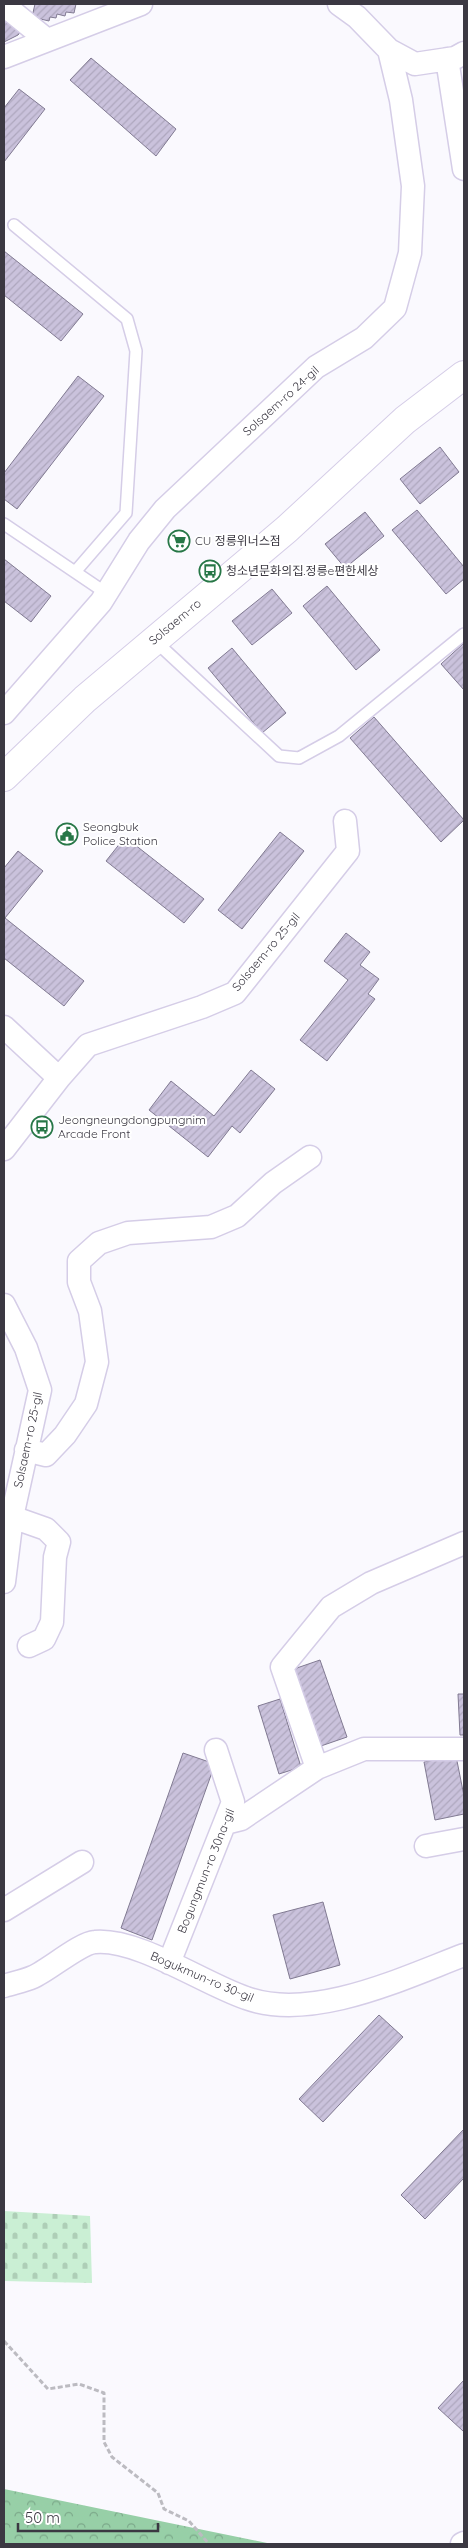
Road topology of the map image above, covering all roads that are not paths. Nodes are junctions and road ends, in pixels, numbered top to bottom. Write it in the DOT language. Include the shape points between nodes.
graph roads {
  1 [pos="141,4"];
  2 [pos="339,4"];
  3 [pos="4,5"];
  4 [pos="47,40"];
  5 [pos="389,50"];
  6 [pos="456,56"];
  7 [pos="4,57"];
  8 [pos="464,169"];
  9 [pos="14,225"];
  10 [pos="464,375"];
  11 [pos="4,524"];
  12 [pos="75,572"];
  13 [pos="106,593"];
  14 [pos="464,634"];
  15 [pos="154,640"];
  16 [pos="4,713"];
  17 [pos="4,777"];
  18 [pos="345,821"];
  19 [pos="4,1027"];
  20 [pos="58,1078"];
  21 [pos="4,1148"];
  22 [pos="310,1157"];
  23 [pos="4,1305"];
  24 [pos="26,1450"];
  25 [pos="12,1517"];
  26 [pos="464,1543"];
  27 [pos="4,1582"];
  28 [pos="29,1646"];
  29 [pos="464,1749"];
  30 [pos="216,1750"];
  31 [pos="317,1768"];
  32 [pos="224,1822"];
  33 [pos="464,1839"];
  34 [pos="426,1846"];
  35 [pos="82,1862"];
  36 [pos="4,1910"];
  37 [pos="464,1955"];
  38 [pos="170,1963"];
  39 [pos="4,1986"];
  1 -- 4 [label="street"];
  2 -- 5 [label="street" via="357,17"];
  3 -- 4 [label="street"];
  4 -- 7 [label="street"];
  5 -- 6 [label="street" via="415,64"];
  5 -- 13 [label="street, Solsaem-ro 24-gil" via="401,100 413,186 410,253 394,308 364,338 316,368 164,509"];
  6 -- 8 [label="street"];
  9 -- 12 [label="lane" via="126,319 136,351 126,513"];
  10 -- 15 [label="main road, Solsaem-ro" via="405,420 287,529"];
  11 -- 12 [label="lane"];
  12 -- 13 [label="lane"];
  13 -- 16 [label="street, Solsaem-ro 24-gil"];
  14 -- 15 [label="lane" via="339,736 299,758 279,756"];
  15 -- 17 [label="main road, Solsaem-ro" via="85,699"];
  18 -- 20 [label="street, Solsaem-ro 25-gil" via="348,851 235,992 202,1007 88,1045"];
  19 -- 20 [label="street"];
  20 -- 21 [label="street, Solsaem-ro 25-gil"];
  22 -- 24 [label="street" via="273,1183 237,1216 211,1227 128,1232 99,1243 79,1261 79,1282 90,1311 97,1362 86,1404 65,1435 46,1455"];
  23 -- 24 [label="street, Solsaem-ro 25-gil" via="26,1348 40,1390"];
  24 -- 25 [label="street, Solsaem-ro 25-gil"];
  25 -- 27 [label="street, Solsaem-ro 25-gil"];
  25 -- 28 [label="street" via="46,1529 59,1542 54,1557 52,1622 44,1639"];
  26 -- 31 [label="street" via="371,1583 331,1607 282,1667"];
  29 -- 31 [label="street" via="364,1749"];
  30 -- 32 [label="street, Bogungmun-ro 30na-gil" via="233,1802"];
  31 -- 32 [label="street" via="241,1819"];
  32 -- 38 [label="street, Bogungmun-ro 30na-gil"];
  33 -- 34 [label="street"];
  35 -- 36 [label="street"];
  37 -- 38 [label="street, Bogukmun-ro 30-gil" via="393,1985 315,2003 274,2004 246,1999"];
  38 -- 39 [label="street, Bogukmun-ro 30-gil" via="116,1942 93,1942 33,1977"];
}
